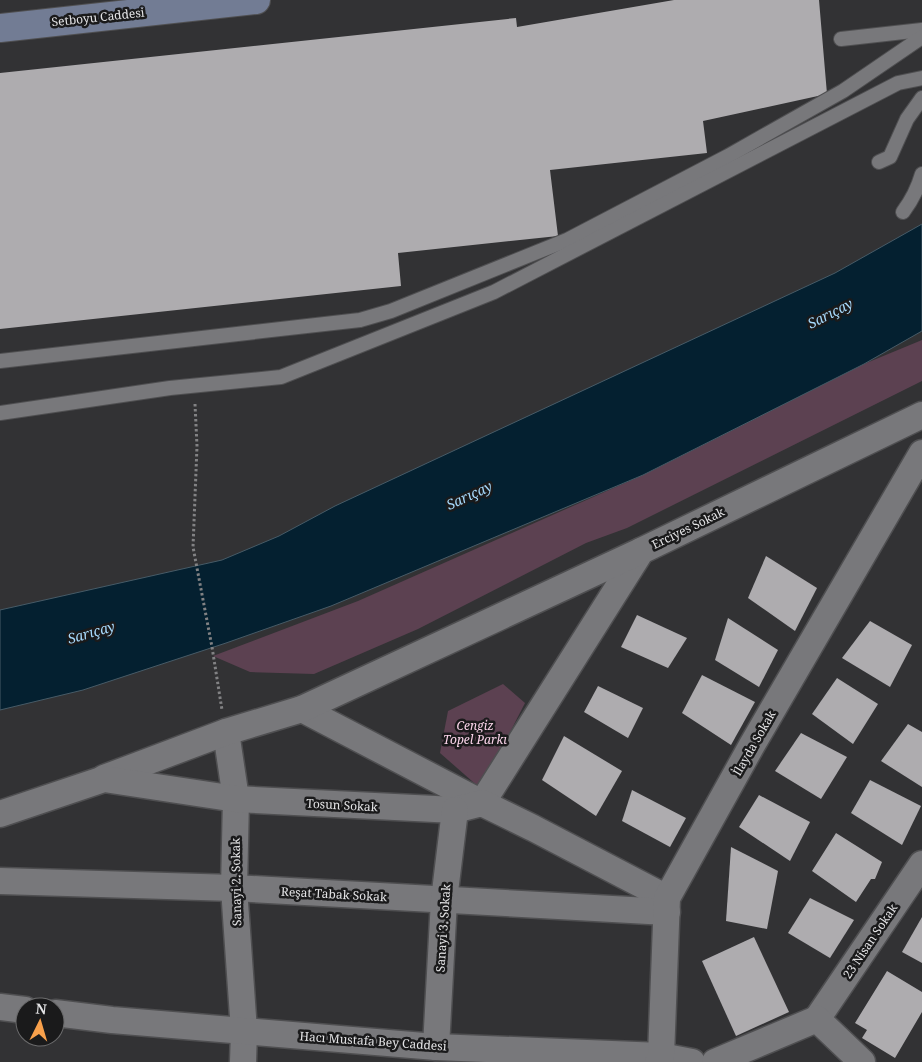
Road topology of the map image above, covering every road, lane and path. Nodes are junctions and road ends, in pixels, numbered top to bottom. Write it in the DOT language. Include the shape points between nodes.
graph roads {
  1 [pos="101,0"];
  2 [pos="256,0"];
  3 [pos="215,2"];
  4 [pos="0,11"];
  5 [pos="0,28"];
  6 [pos="922,30"];
  7 [pos="922,36"];
  8 [pos="841,39"];
  9 [pos="922,78"];
  10 [pos="922,98"];
  11 [pos="879,162"];
  12 [pos="922,174"];
  13 [pos="903,212"];
  14 [pos="0,361"];
  15 [pos="194,386"];
  16 [pos="0,413"];
  17 [pos="922,416"];
  18 [pos="922,453"];
  19 [pos="641,551"];
  20 [pos="302,709"];
  21 [pos="226,732"];
  22 [pos="104,778"];
  23 [pos="236,799"];
  24 [pos="482,804"];
  25 [pos="455,810"];
  26 [pos="0,814"];
  27 [pos="922,864"];
  28 [pos="0,881"];
  29 [pos="234,888"];
  30 [pos="444,900"];
  31 [pos="667,905"];
  32 [pos="0,1007"];
  33 [pos="15,1009"];
  34 [pos="65,1014"];
  35 [pos="817,1019"];
  36 [pos="244,1031"];
  37 [pos="436,1047"];
  38 [pos="659,1059"];
  39 [pos="244,1062"];
  40 [pos="692,1062"];
  41 [pos="715,1062"];
  42 [pos="862,1062"];
  1 -- 4 [label="main road, Setboyu Caddesi"];
  2 -- 3 [label="main road, Setboyu Caddesi"];
  3 -- 5 [label="main road, Setboyu Caddesi"];
  6 -- 8 [label="lane"];
  7 -- 14 [label="lane" via="843,91 576,236 391,311 360,320"];
  9 -- 15 [label="lane" via="898,83 494,292 281,377"];
  10 -- 11 [label="lane" via="907,119 890,157"];
  12 -- 13 [label="lane" via="912,201"];
  15 -- 16 [label="lane"];
  15 -- 21 [label="path" via="198,446 194,547"];
  17 -- 19 [label="street, Erciyes Sokak"];
  18 -- 31 [label="street, İlayda Sokak" via="752,745"];
  19 -- 20 [label="street"];
  19 -- 24 [label="street, Erciyes Sokak"];
  20 -- 21 [label="street"];
  20 -- 24 [label="street"];
  21 -- 22 [label="street"];
  21 -- 23 [label="street, Sanayi 2. Sokak"];
  22 -- 23 [label="street, Tosun Sokak"];
  22 -- 26 [label="street, Tosun Sokak"];
  23 -- 25 [label="street, Tosun Sokak"];
  23 -- 29 [label="street, Sanayi 2. Sokak"];
  24 -- 25 [label="street, Tosun Sokak"];
  24 -- 31 [label="street" via="533,828"];
  25 -- 30 [label="street, Sanayi 3. Sokak"];
  27 -- 35 [label="street, 23 Nisan Sokak"];
  28 -- 29 [label="street, Reşat Tabak Sokak"];
  29 -- 30 [label="street, Reşat Tabak Sokak"];
  29 -- 36 [label="street, Sanayi 2. Sokak"];
  30 -- 31 [label="street, Reşat Tabak Sokak"];
  30 -- 37 [label="street, Sanayi 3. Sokak"];
  31 -- 38 [label="street, İlayda Sokak"];
  32 -- 33 [label="street"];
  34 -- 36 [label="street, Hacı Mustafa Bey Caddesi"];
  35 -- 41 [label="street"];
  35 -- 42 [label="street"];
  36 -- 37 [label="street, Hacı Mustafa Bey Caddesi"];
  36 -- 39 [label="street, Sanayi 2. Sokak"];
  37 -- 38 [label="street, Hacı Mustafa Bey Caddesi"];
  38 -- 40 [label="street, Hacı Mustafa Bey Caddesi"];
}
